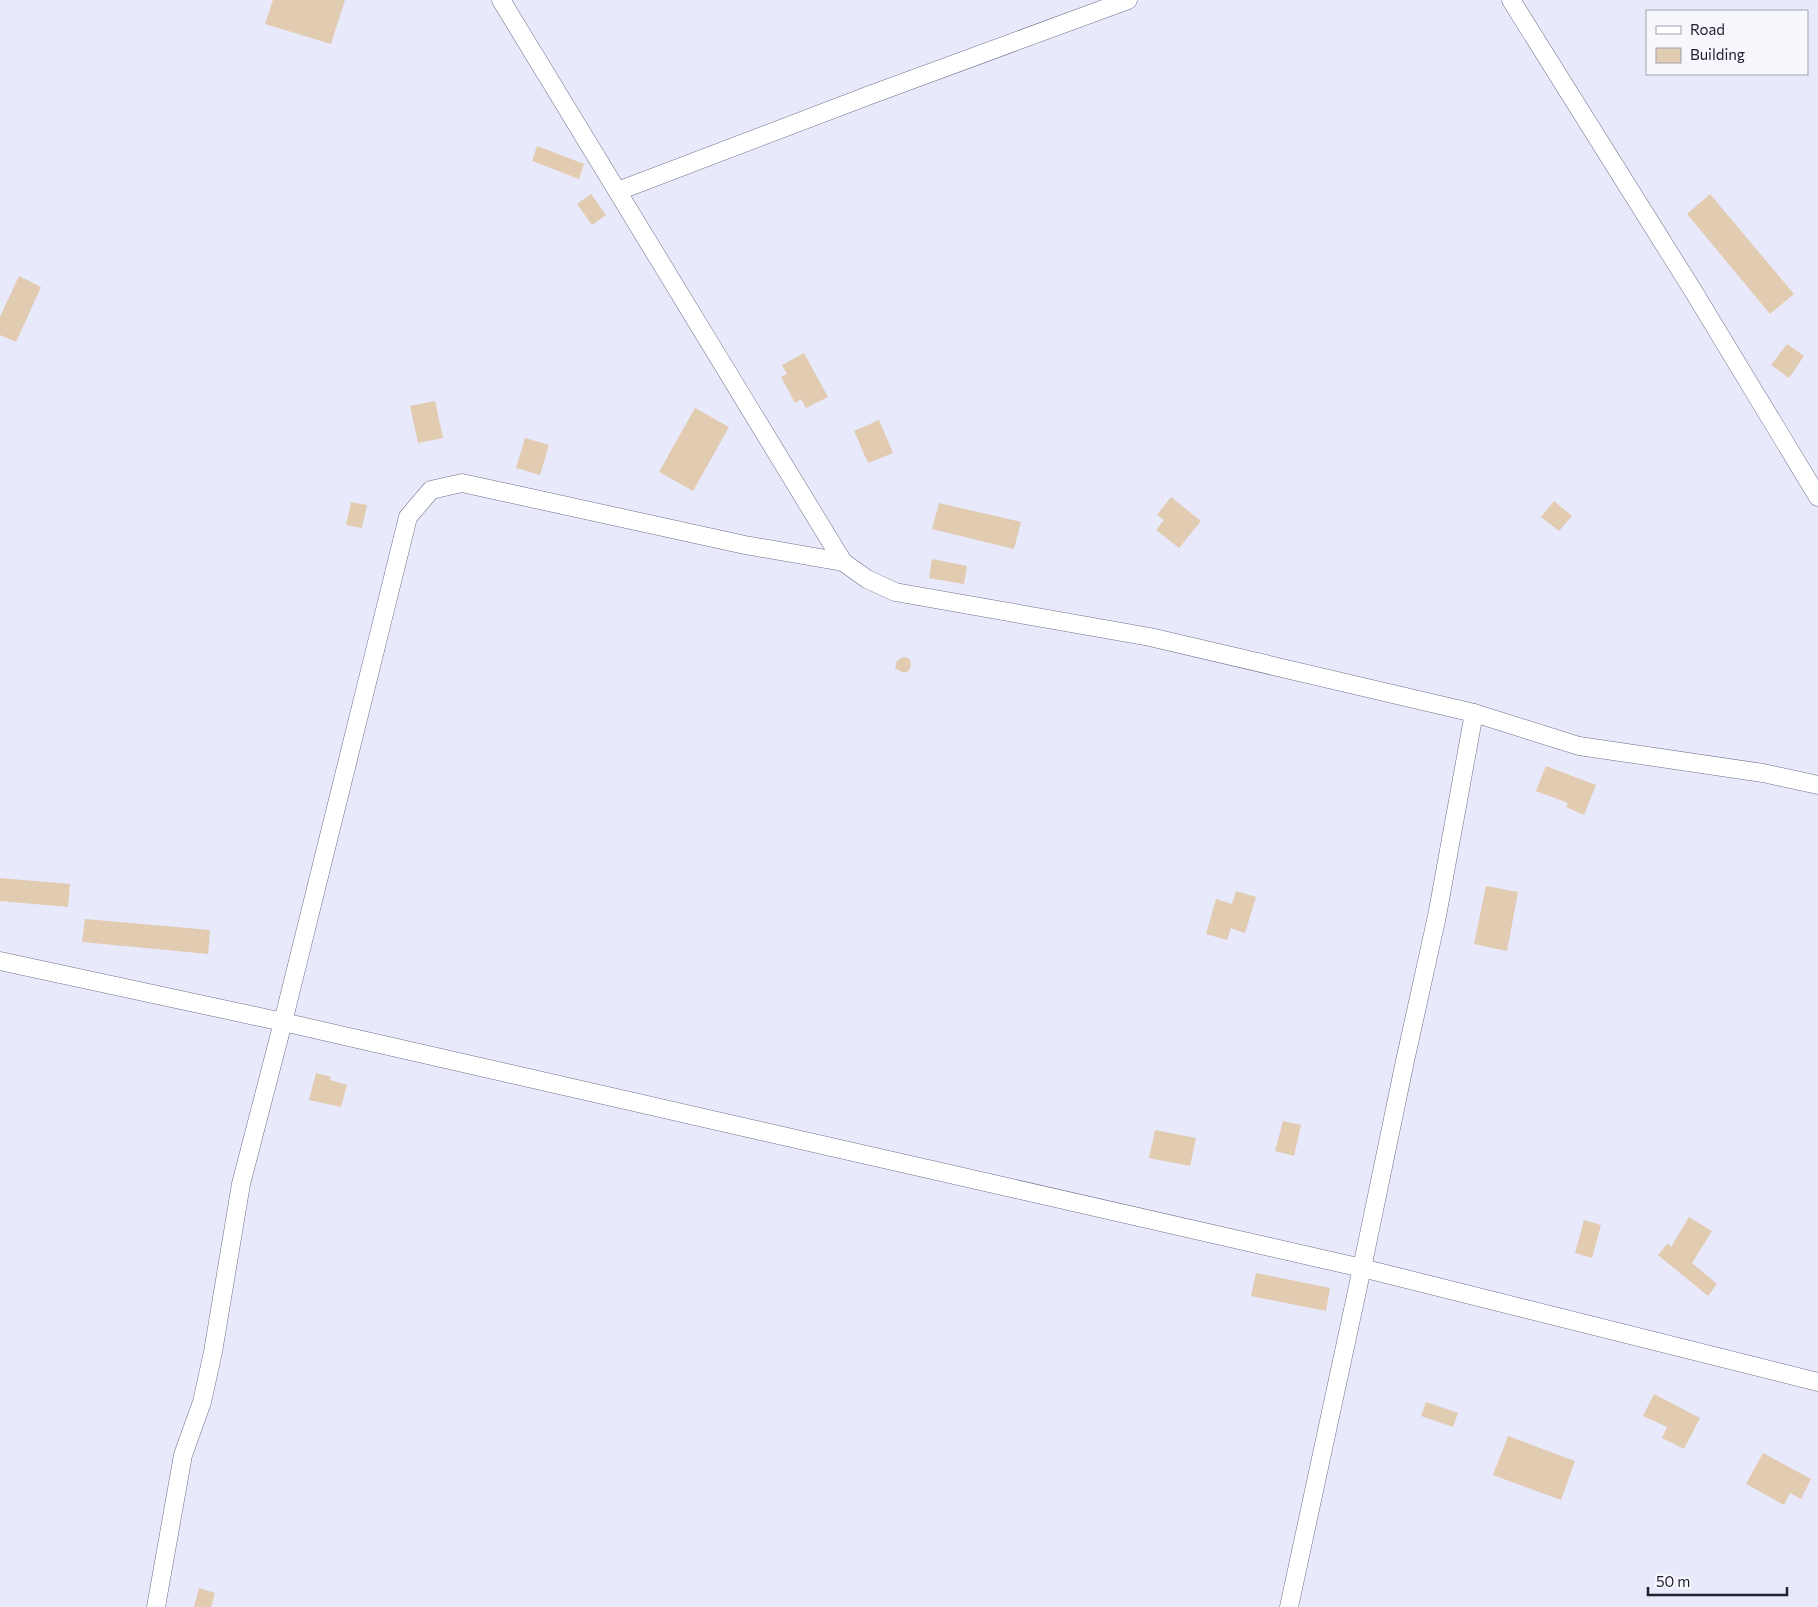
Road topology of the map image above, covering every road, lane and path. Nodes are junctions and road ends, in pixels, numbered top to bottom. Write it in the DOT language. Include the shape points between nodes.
graph roads {
  1 [pos="501,0"];
  2 [pos="1128,0"];
  3 [pos="1511,0"];
  4 [pos="618,191"];
  5 [pos="1818,497"];
  6 [pos="843,562"];
  7 [pos="1474,713"];
  8 [pos="1818,785"];
  9 [pos="0,961"];
  10 [pos="284,1022"];
  11 [pos="1362,1268"];
  12 [pos="1818,1382"];
  13 [pos="156,1607"];
  14 [pos="1289,1607"];
  1 -- 4 [label="street"];
  2 -- 4 [label="street"];
  3 -- 5 [label="street"];
  4 -- 6 [label="street"];
  6 -- 7 [label="street" via="867,579 895,592 1150,637"];
  6 -- 10 [label="street" via="745,545 462,484 431,490 408,517"];
  7 -- 8 [label="street" via="1579,746 1763,773"];
  7 -- 11 [label="street" via="1437,916"];
  9 -- 10 [label="street"];
  10 -- 11 [label="street"];
  10 -- 13 [label="street" via="241,1184 202,1402 183,1455"];
  11 -- 12 [label="street"];
  11 -- 14 [label="street"];
}
